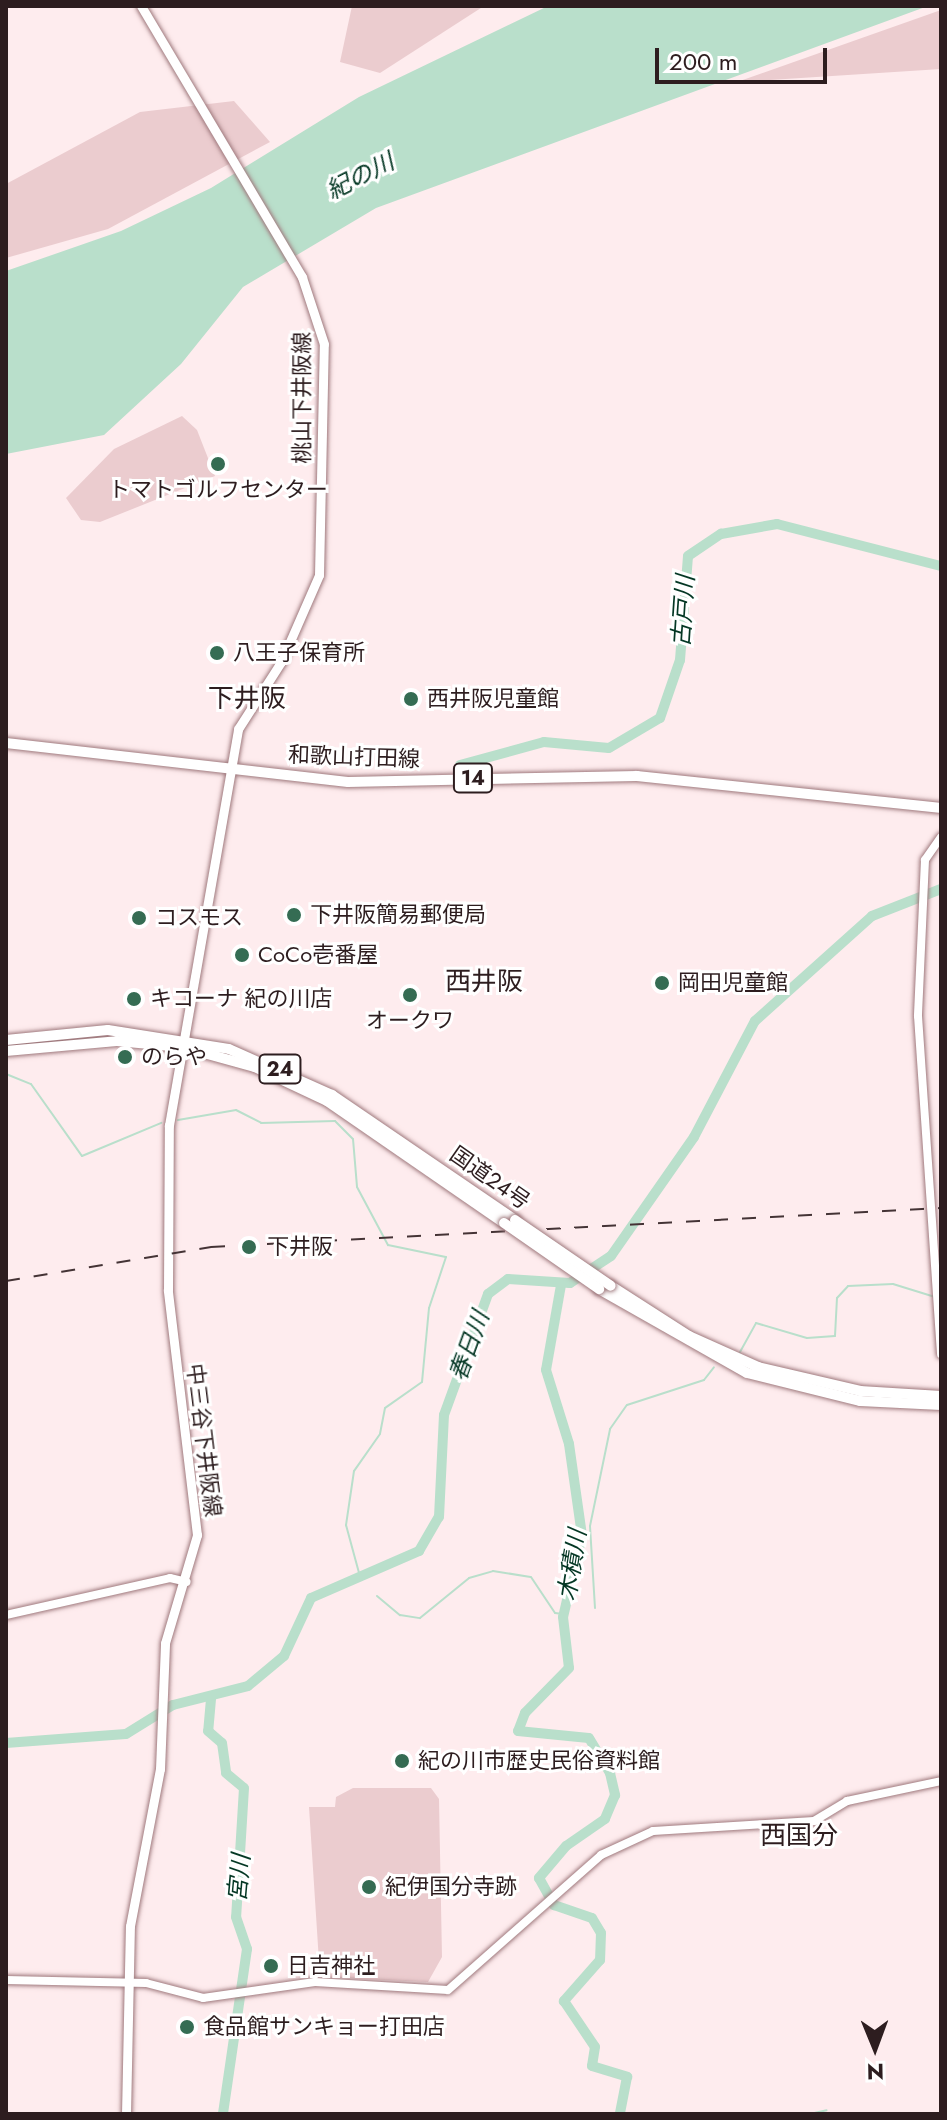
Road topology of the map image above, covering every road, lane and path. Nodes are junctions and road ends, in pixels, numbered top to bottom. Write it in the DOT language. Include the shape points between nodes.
graph roads {
  1 [pos="141,6"];
  2 [pos="6,743"];
  3 [pos="232,769"];
  4 [pos="941,808"];
  5 [pos="941,837"];
  6 [pos="6,1040"];
  7 [pos="184,1042"];
  8 [pos="6,1051"];
  9 [pos="605,1288"];
  10 [pos="941,1354"];
  11 [pos="941,1396"];
  12 [pos="941,1405"];
  13 [pos="187,1582"];
  14 [pos="6,1615"];
  15 [pos="941,1781"];
  16 [pos="6,1980"];
  17 [pos="126,1984"];
  18 [pos="126,2114"];
  1 -- 3 [label="main road, 桃山下井阪線" via="302,277 324,344 319,575 281,662 238,729"];
  2 -- 3 [label="main road, 和歌山打田線 / 14"];
  3 -- 4 [label="main road, 和歌山打田線 / 14" via="348,782 637,776"];
  3 -- 7 [label="main road, 中三谷下井阪線"];
  5 -- 10 [label="street" via="923,873 918,1016"];
  6 -- 7 [label="main road, 国道24号 / 24" via="85,1031"];
  7 -- 8 [label="main road, 国道24号 / 24" via="79,1041"];
  7 -- 9 [label="main road, 国道24号 / 24, bridge" via="313,1084"];
  7 -- 13 [label="main road, 中三谷下井阪線" via="169,1134 166,1251 196,1507"];
  9 -- 11 [label="main road, 国道24号 / 24" via="689,1336 758,1367 860,1391"];
  9 -- 12 [label="main road, 国道24号 / 24" via="747,1373 860,1401"];
  13 -- 14 [label="street" via="170,1578"];
  13 -- 17 [label="main road, 中三谷下井阪線" via="165,1643 164,1717"];
  15 -- 17 [label="street" via="847,1801 814,1821 665,1827 601,1855 455,1988 315,1982 203,1998"];
  16 -- 17 [label="street"];
  17 -- 18 [label="main road, 中三谷下井阪線"];
}
